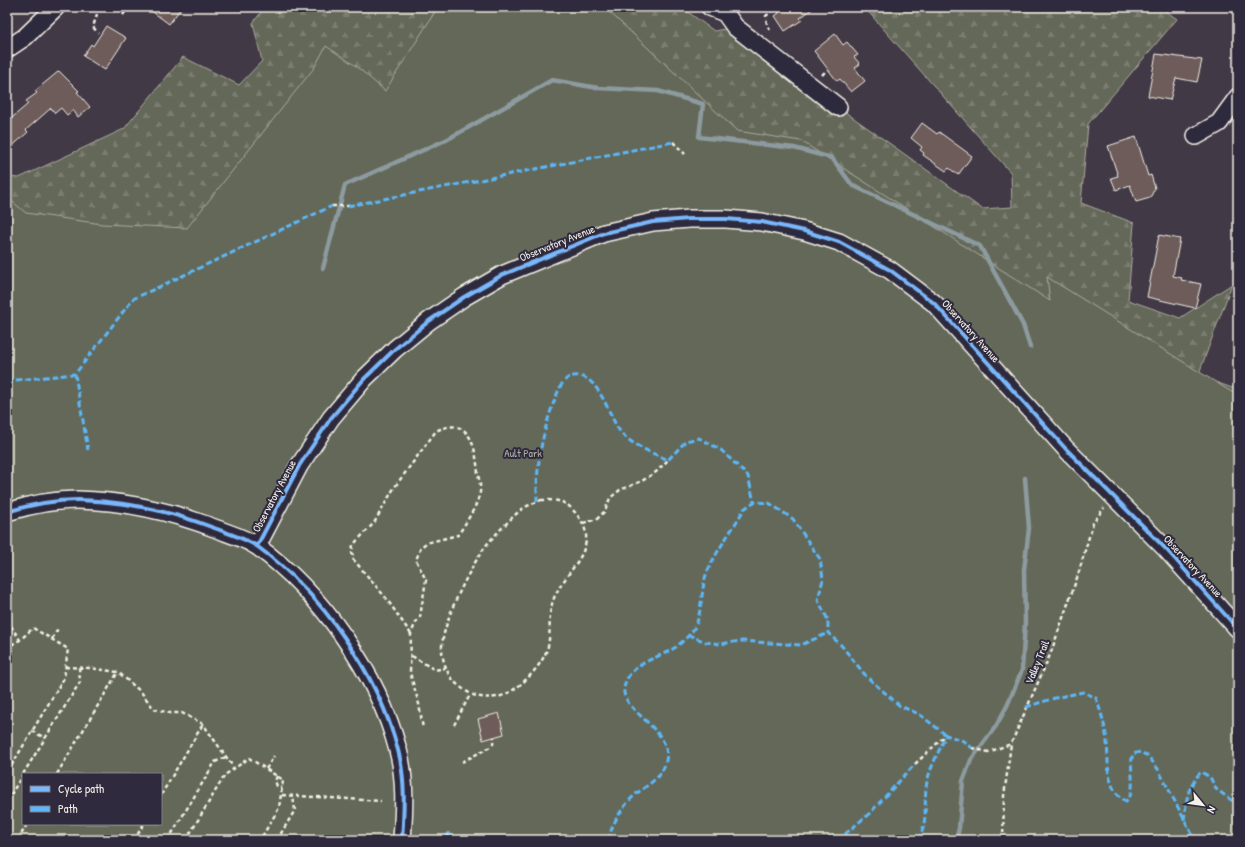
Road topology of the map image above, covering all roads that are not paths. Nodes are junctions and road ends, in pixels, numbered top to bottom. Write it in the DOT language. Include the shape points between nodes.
graph roads {
  1 [pos="56,7"];
  2 [pos="718,10"];
  3 [pos="7,49"];
  4 [pos="1238,97"];
  5 [pos="838,107"];
  6 [pos="1196,136"];
  7 [pos="7,512"];
  8 [pos="257,546"];
  9 [pos="1238,628"];
  10 [pos="402,840"];
  1 -- 3 [label="street" via="25,37"];
  2 -- 5 [label="street" via="735,27"];
  4 -- 6 [label="street" via="1220,122"];
  7 -- 8 [label="street" via="47,503 78,500 141,507 198,522"];
  8 -- 9 [label="street, Observatory Avenue" via="299,466 331,418 364,379 395,349 464,297 502,275 604,233 654,222 690,219 762,222 839,242 890,270 934,304 1065,448 1166,549"];
  8 -- 10 [label="street" via="285,570 321,608 352,649 374,688 398,750 404,800"];
}
